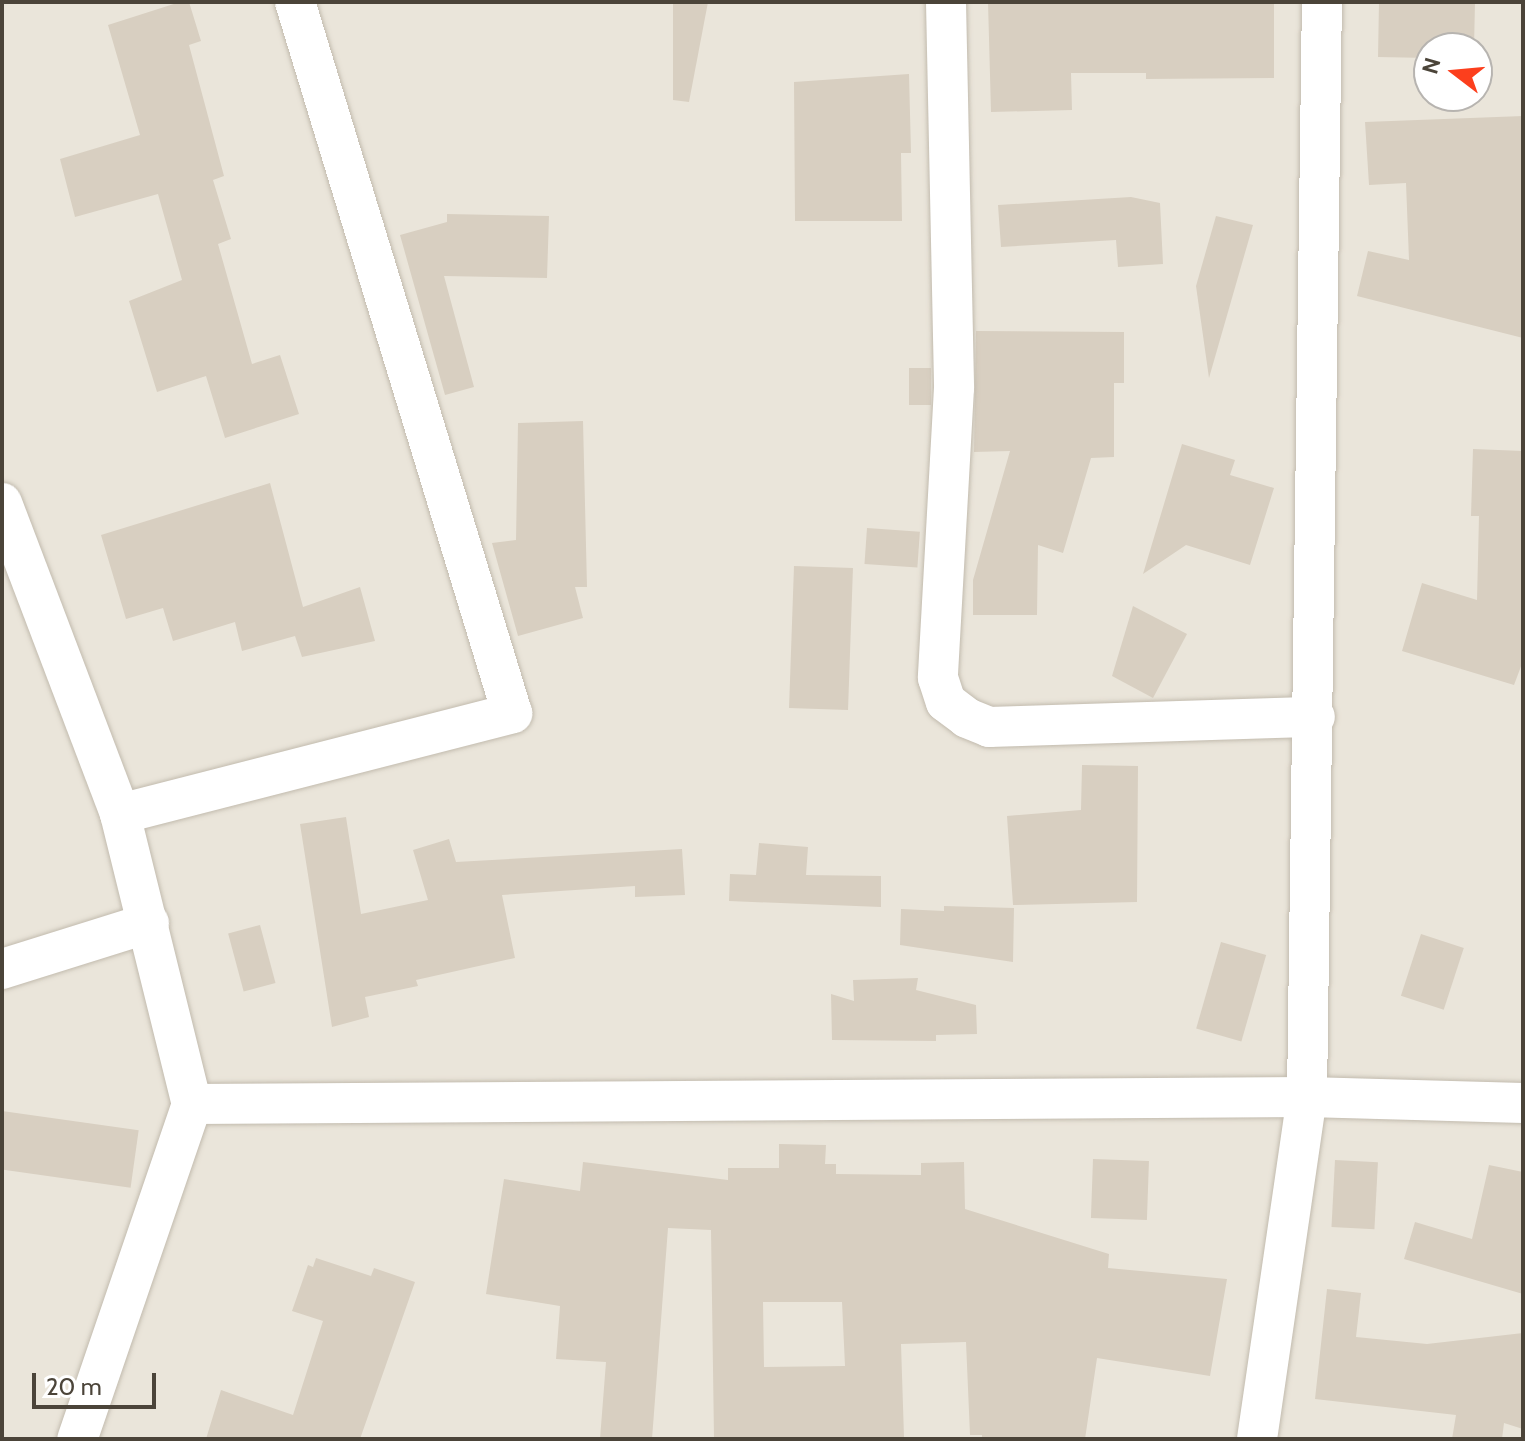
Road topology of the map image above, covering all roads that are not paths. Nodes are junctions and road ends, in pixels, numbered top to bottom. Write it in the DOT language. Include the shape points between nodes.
graph roads {
  1 [pos="295,2"];
  2 [pos="946,2"];
  3 [pos="1322,2"];
  4 [pos="2,503"];
  5 [pos="9,543"];
  6 [pos="1315,717"];
  7 [pos="120,814"];
  8 [pos="149,923"];
  9 [pos="2,969"];
  10 [pos="1307,1097"];
  11 [pos="1523,1103"];
  12 [pos="192,1104"];
  13 [pos="77,1439"];
  14 [pos="1257,1439"];
  1 -- 7 [label="street" via="512,713"];
  2 -- 6 [label="street" via="954,388 938,678 946,702 989,727"];
  3 -- 6 [label="street"];
  4 -- 5 [label="street"];
  5 -- 7 [label="street"];
  6 -- 10 [label="street"];
  7 -- 8 [label="street"];
  8 -- 9 [label="street"];
  8 -- 12 [label="street"];
  10 -- 11 [label="street"];
  10 -- 12 [label="street"];
  10 -- 14 [label="street"];
  12 -- 13 [label="street"];
}
